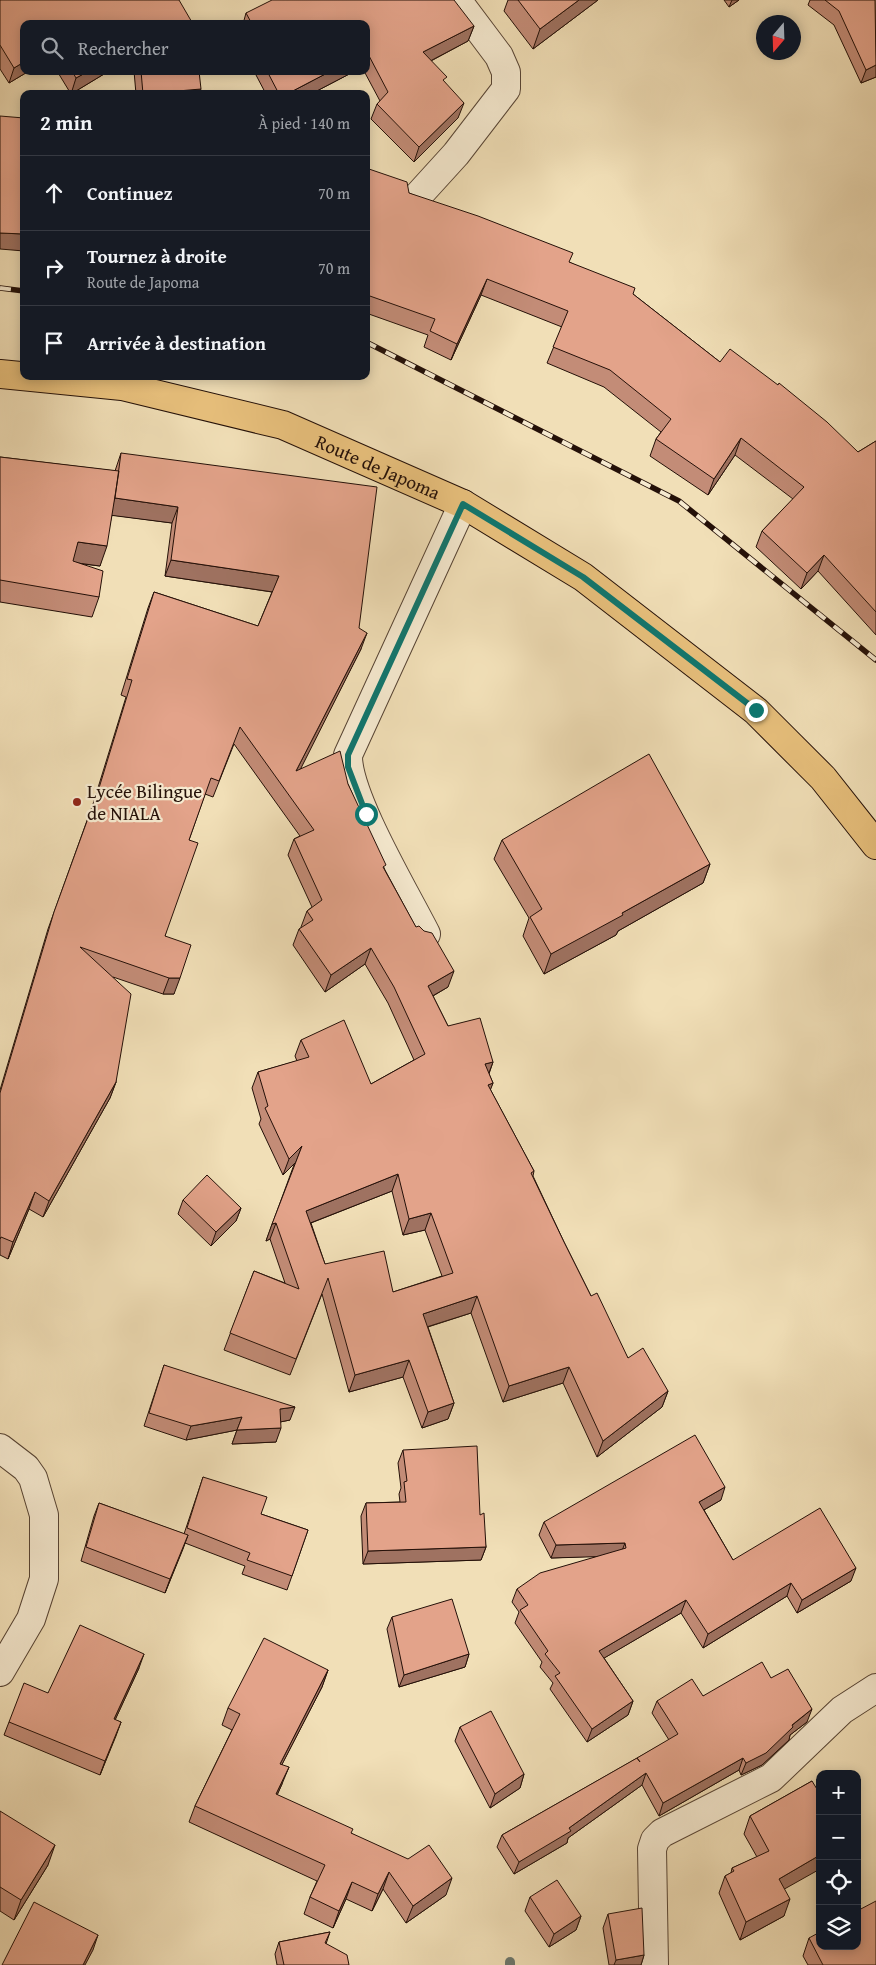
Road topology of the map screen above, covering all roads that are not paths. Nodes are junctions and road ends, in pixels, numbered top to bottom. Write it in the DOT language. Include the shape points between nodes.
graph roads {
  1 [pos="457,0"];
  2 [pos="416,198"];
  3 [pos="0,374"];
  4 [pos="20,376"];
  5 [pos="61,380"];
  6 [pos="463,504"];
  7 [pos="876,845"];
  8 [pos="426,934"];
  9 [pos="0,1448"];
  10 [pos="0,1672"];
  11 [pos="876,1688"];
  12 [pos="654,1965"];
  1 -- 2 [label="street" via="499,56 506,72 506,89 456,154"];
  3 -- 4 [label="main road, Route de Japoma"];
  5 -- 6 [label="main road, Route de Japoma" via="122,386 283,425"];
  6 -- 7 [label="main road, Route de Japoma" via="583,577 756,710 823,778"];
  6 -- 8 [label="street" via="348,755 348,767 366,814"];
  9 -- 10 [label="street" via="26,1468 33,1478 44,1515 44,1579 31,1619"];
  11 -- 12 [label="street" via="842,1710 771,1778 662,1833 655,1840 652,1849"];
}
